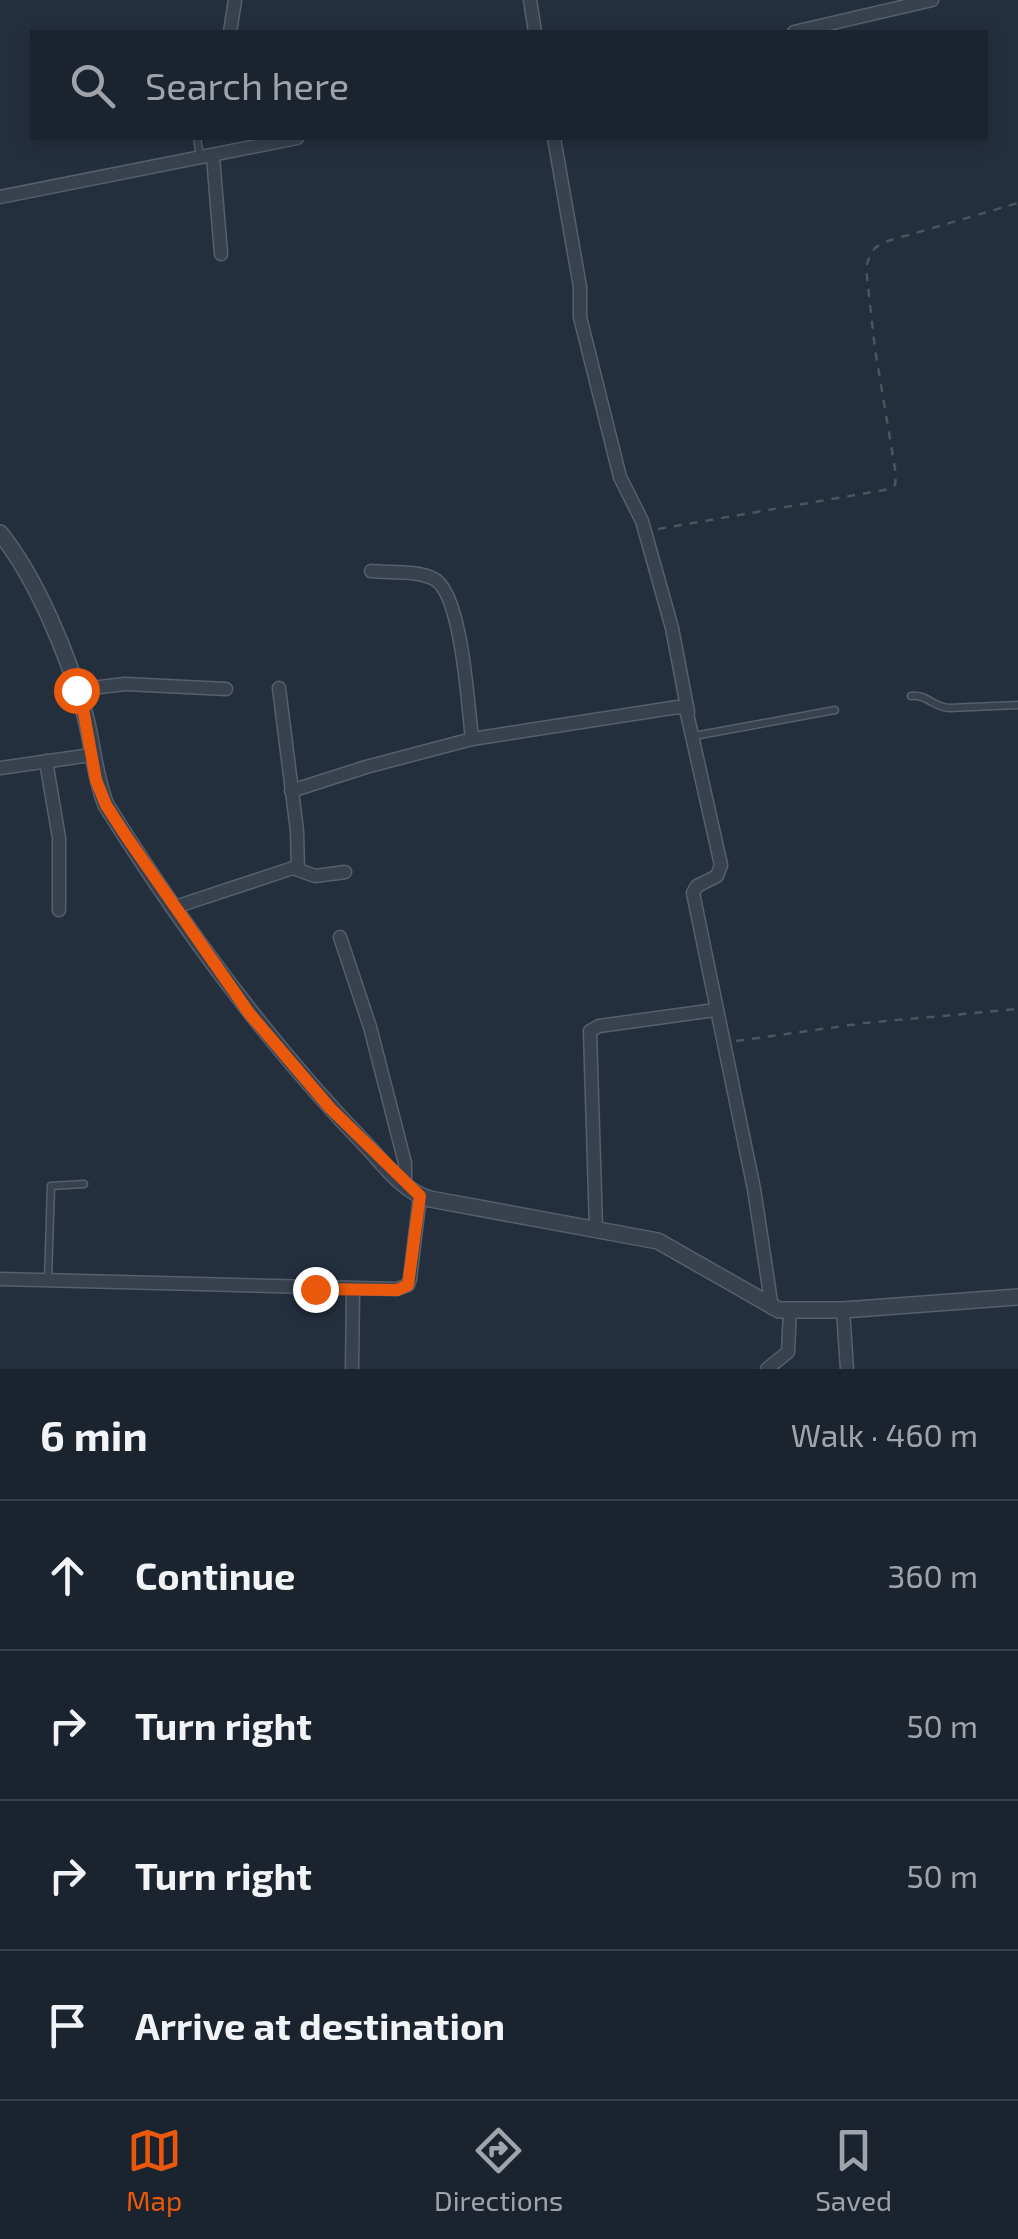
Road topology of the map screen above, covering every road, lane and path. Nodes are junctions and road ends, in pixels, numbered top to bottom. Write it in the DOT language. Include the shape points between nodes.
graph roads {
  1 [pos="235,0"];
  2 [pos="530,0"];
  3 [pos="932,0"];
  4 [pos="908,3"];
  5 [pos="230,30"];
  6 [pos="535,30"];
  7 [pos="802,30"];
  8 [pos="198,140"];
  9 [pos="272,140"];
  10 [pos="554,140"];
  11 [pos="206,158"];
  12 [pos="0,198"];
  13 [pos="1018,203"];
  14 [pos="221,254"];
  15 [pos="645,531"];
  16 [pos="0,533"];
  17 [pos="371,571"];
  18 [pos="279,688"];
  19 [pos="226,689"];
  20 [pos="76,690"];
  21 [pos="910,696"];
  22 [pos="1018,705"];
  23 [pos="835,710"];
  24 [pos="688,712"];
  25 [pos="694,736"];
  26 [pos="472,738"];
  27 [pos="91,754"];
  28 [pos="46,761"];
  29 [pos="0,768"];
  30 [pos="291,792"];
  31 [pos="298,869"];
  32 [pos="345,872"];
  33 [pos="174,906"];
  34 [pos="60,910"];
  35 [pos="340,937"];
  36 [pos="1018,1009"];
  37 [pos="715,1010"];
  38 [pos="722,1043"];
  39 [pos="84,1184"];
  40 [pos="404,1185"];
  41 [pos="420,1196"];
  42 [pos="596,1228"];
  43 [pos="0,1279"];
  44 [pos="48,1280"];
  45 [pos="353,1290"];
  46 [pos="1018,1297"];
  47 [pos="772,1308"];
  48 [pos="790,1310"];
  49 [pos="843,1310"];
  50 [pos="352,1369"];
  51 [pos="768,1369"];
  52 [pos="847,1369"];
  1 -- 5 [label="street"];
  2 -- 6 [label="street"];
  3 -- 4 [label="street"];
  4 -- 7 [label="street"];
  8 -- 11 [label="lane"];
  9 -- 11 [label="street"];
  10 -- 15 [label="street" via="580,317 620,477"];
  11 -- 12 [label="street"];
  11 -- 14 [label="street"];
  13 -- 15 [label="path" via="888,241 869,257 895,485"];
  15 -- 24 [label="street"];
  16 -- 20 [label="street" via="28,572"];
  17 -- 26 [label="street" via="425,576 445,588"];
  18 -- 30 [label="street"];
  19 -- 20 [label="street" via="125,684"];
  20 -- 27 [label="street"];
  21 -- 22 [label="lane" via="948,708"];
  23 -- 25 [label="lane"];
  24 -- 25 [label="street"];
  24 -- 26 [label="street" via="678,707"];
  25 -- 37 [label="street" via="721,865 718,876 693,893"];
  26 -- 30 [label="street"];
  27 -- 28 [label="street"];
  27 -- 33 [label="street" via="106,805"];
  28 -- 29 [label="street"];
  28 -- 34 [label="street"];
  30 -- 31 [label="street"];
  31 -- 32 [label="street" via="316,876"];
  31 -- 33 [label="street"];
  33 -- 40 [label="street" via="249,1013"];
  35 -- 40 [label="street" via="370,1027 405,1163"];
  36 -- 38 [label="path"];
  37 -- 38 [label="street"];
  37 -- 42 [label="street" via="590,1031"];
  38 -- 47 [label="street"];
  39 -- 44 [label="lane" via="49,1190"];
  40 -- 41 [label="street"];
  41 -- 42 [label="street"];
  41 -- 45 [label="street" via="408,1285"];
  42 -- 47 [label="street" via="672,1247"];
  43 -- 44 [label="street"];
  44 -- 45 [label="street"];
  45 -- 50 [label="street"];
  46 -- 49 [label="street"];
  47 -- 48 [label="street"];
  48 -- 49 [label="street"];
  48 -- 51 [label="street" via="788,1352"];
  49 -- 52 [label="street"];
}
